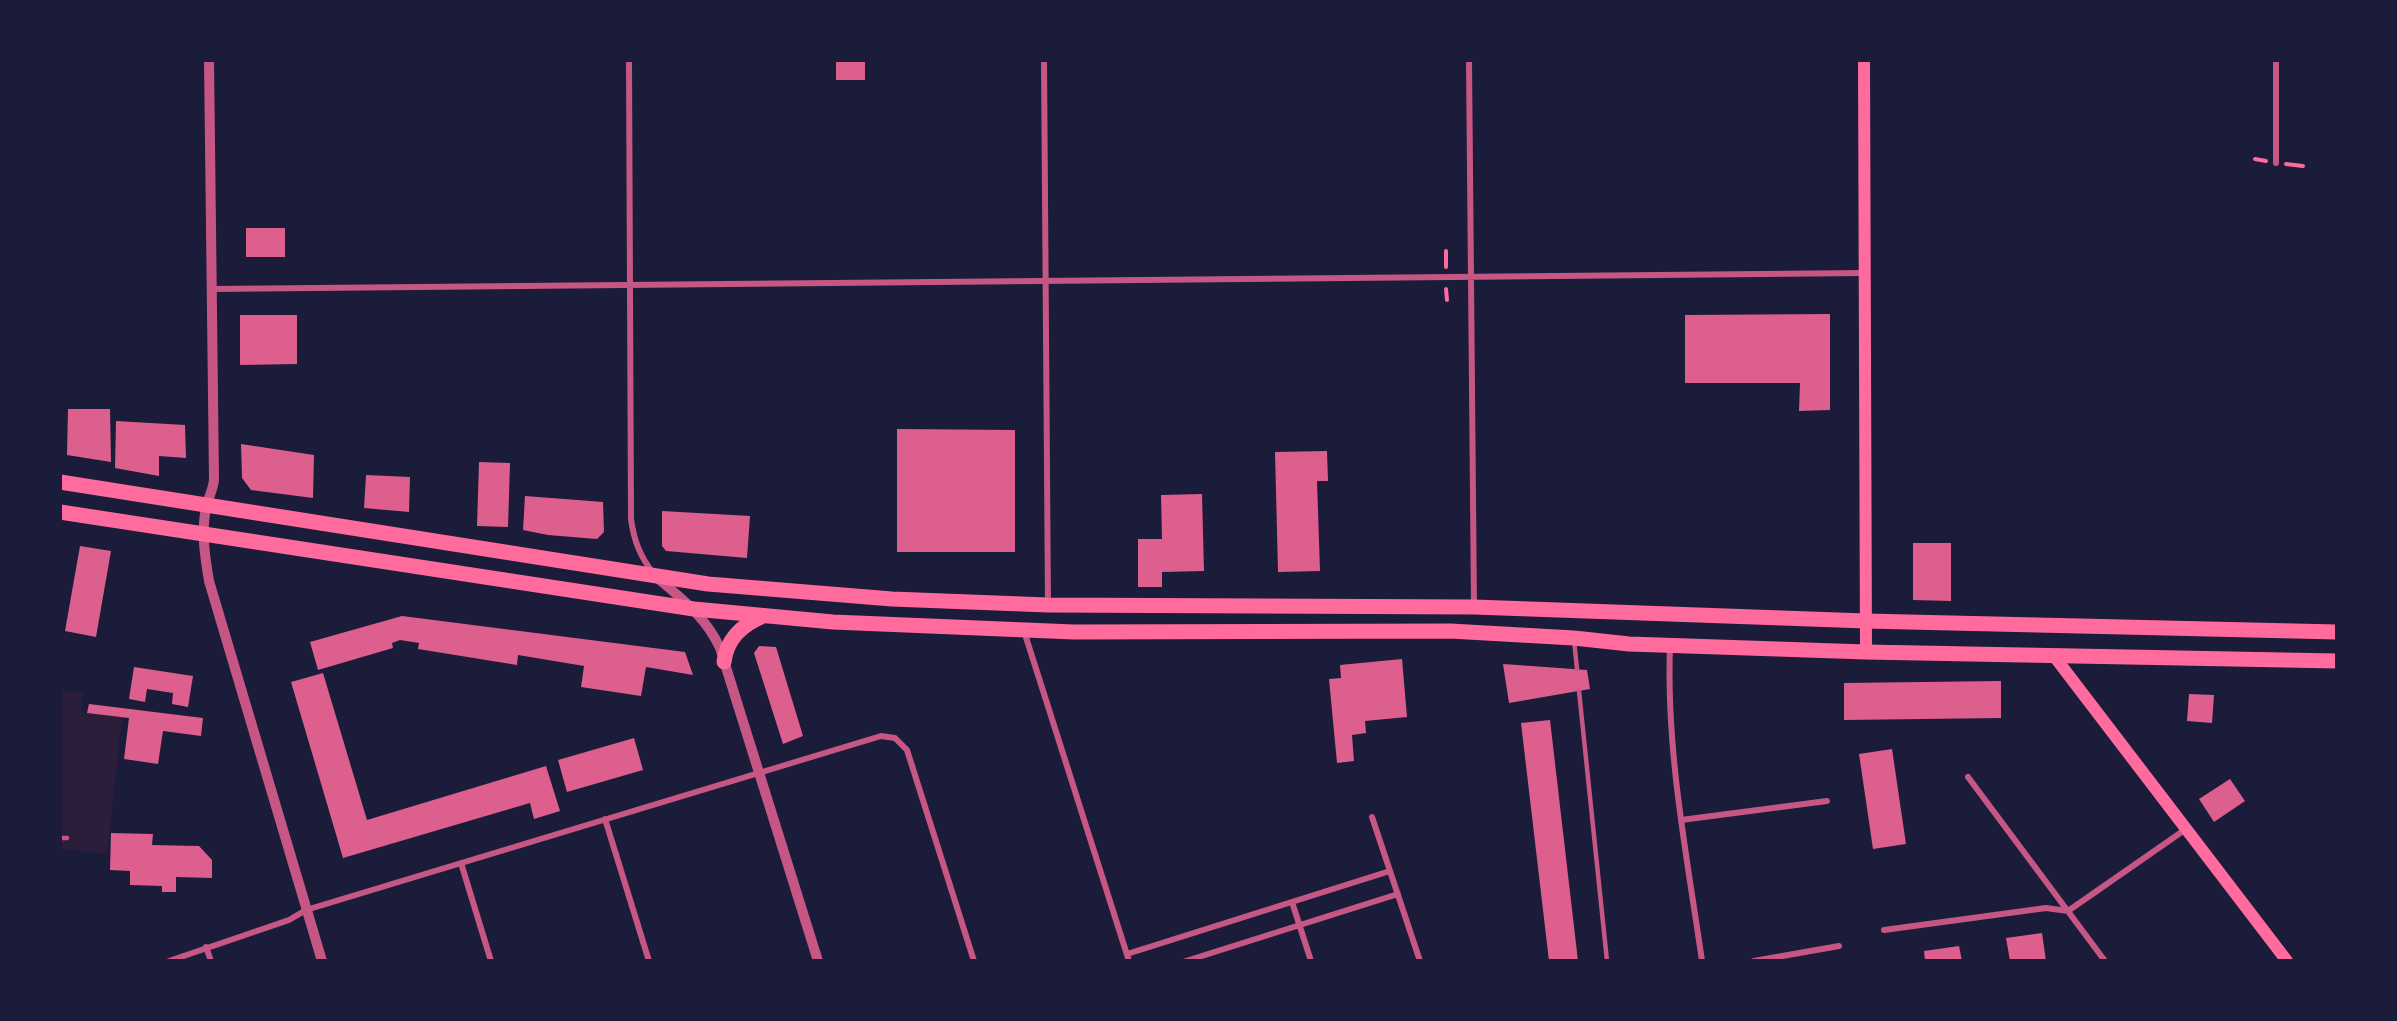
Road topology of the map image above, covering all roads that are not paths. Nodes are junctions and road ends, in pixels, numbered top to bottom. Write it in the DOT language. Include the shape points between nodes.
graph roads {
  1 [pos="209,60"];
  2 [pos="629,60"];
  3 [pos="1044,60"];
  4 [pos="1469,60"];
  5 [pos="1864,60"];
  6 [pos="2276,60"];
  7 [pos="2276,162"];
  8 [pos="1865,273"];
  9 [pos="1471,277"];
  10 [pos="1046,281"];
  11 [pos="630,285"];
  12 [pos="211,289"];
  13 [pos="60,482"];
  14 [pos="206,507"];
  15 [pos="60,512"];
  16 [pos="204,534"];
  17 [pos="656,576"];
  18 [pos="1048,605"];
  19 [pos="1474,607"];
  20 [pos="694,609"];
  21 [pos="764,616"];
  22 [pos="1866,621"];
  23 [pos="1024,630"];
  24 [pos="2337,632"];
  25 [pos="1574,638"];
  26 [pos="1670,645"];
  27 [pos="1866,652"];
  28 [pos="2054,656"];
  29 [pos="2337,661"];
  30 [pos="724,662"];
  31 [pos="1577,669"];
  32 [pos="1579,691"];
  33 [pos="759,772"];
  34 [pos="1968,777"];
  35 [pos="1827,801"];
  36 [pos="1372,817"];
  37 [pos="604,819"];
  38 [pos="1682,820"];
  39 [pos="2186,829"];
  40 [pos="60,838"];
  41 [pos="67,838"];
  42 [pos="460,863"];
  43 [pos="1390,871"];
  44 [pos="1398,894"];
  45 [pos="1292,902"];
  46 [pos="306,910"];
  47 [pos="2068,911"];
  48 [pos="1300,925"];
  49 [pos="1884,930"];
  50 [pos="1839,946"];
  51 [pos="206,947"];
  52 [pos="1127,954"];
  53 [pos="169,961"];
  54 [pos="211,961"];
  55 [pos="322,961"];
  56 [pos="491,961"];
  57 [pos="649,961"];
  58 [pos="818,961"];
  59 [pos="974,961"];
  60 [pos="1129,961"];
  61 [pos="1186,961"];
  62 [pos="1311,961"];
  63 [pos="1420,961"];
  64 [pos="1607,961"];
  65 [pos="1701,961"];
  66 [pos="1754,961"];
  67 [pos="2105,961"];
  68 [pos="2287,961"];
  1 -- 12 [label="street"];
  2 -- 11 [label="street"];
  3 -- 10 [label="street"];
  4 -- 9 [label="street"];
  5 -- 8 [label="main road"];
  6 -- 7 [label="street"];
  8 -- 9 [label="street"];
  8 -- 22 [label="main road"];
  9 -- 10 [label="street"];
  9 -- 19 [label="street"];
  10 -- 11 [label="street"];
  10 -- 18 [label="street"];
  11 -- 12 [label="street"];
  11 -- 17 [label="street" via="631,519 636,547"];
  12 -- 14 [label="street" via="214,480"];
  13 -- 14 [label="main road"];
  14 -- 16 [label="street"];
  14 -- 17 [label="main road"];
  15 -- 16 [label="main road"];
  16 -- 20 [label="main road"];
  16 -- 46 [label="street" via="209,581"];
  17 -- 18 [label="main road" via="838,596"];
  17 -- 20 [label="street"];
  18 -- 19 [label="main road"];
  19 -- 22 [label="main road"];
  20 -- 21 [label="main road"];
  20 -- 30 [label="street" via="712,632"];
  21 -- 23 [label="main road"];
  21 -- 30 [label="main road" via="735,634"];
  22 -- 24 [label="main road"];
  22 -- 27 [label="main road"];
  23 -- 25 [label="main road" via="1397,630"];
  23 -- 52 [label="street"];
  25 -- 26 [label="main road"];
  25 -- 31 [label="lane"];
  26 -- 27 [label="main road"];
  26 -- 38 [label="street" via="1670,733"];
  27 -- 28 [label="main road"];
  28 -- 29 [label="main road"];
  28 -- 39 [label="main road"];
  30 -- 33 [label="street"];
  32 -- 64 [label="lane"];
  33 -- 37 [label="street"];
  33 -- 58 [label="street"];
  33 -- 59 [label="street" via="881,735 895,738 910,757"];
  34 -- 47 [label="street"];
  35 -- 38 [label="street"];
  36 -- 43 [label="street"];
  37 -- 42 [label="street"];
  37 -- 57 [label="street"];
  38 -- 65 [label="street"];
  39 -- 47 [label="street"];
  39 -- 68 [label="main road"];
  40 -- 41 [label="lane"];
  42 -- 46 [label="street"];
  42 -- 56 [label="street"];
  43 -- 44 [label="street"];
  43 -- 45 [label="street"];
  44 -- 48 [label="street"];
  44 -- 63 [label="street"];
  45 -- 48 [label="street"];
  45 -- 52 [label="street"];
  46 -- 51 [label="street" via="289,920"];
  46 -- 55 [label="street"];
  47 -- 49 [label="street" via="2046,908"];
  47 -- 67 [label="street"];
  48 -- 61 [label="street"];
  48 -- 62 [label="street"];
  50 -- 66 [label="street"];
  51 -- 53 [label="street"];
  51 -- 54 [label="street"];
  52 -- 60 [label="street"];
}
